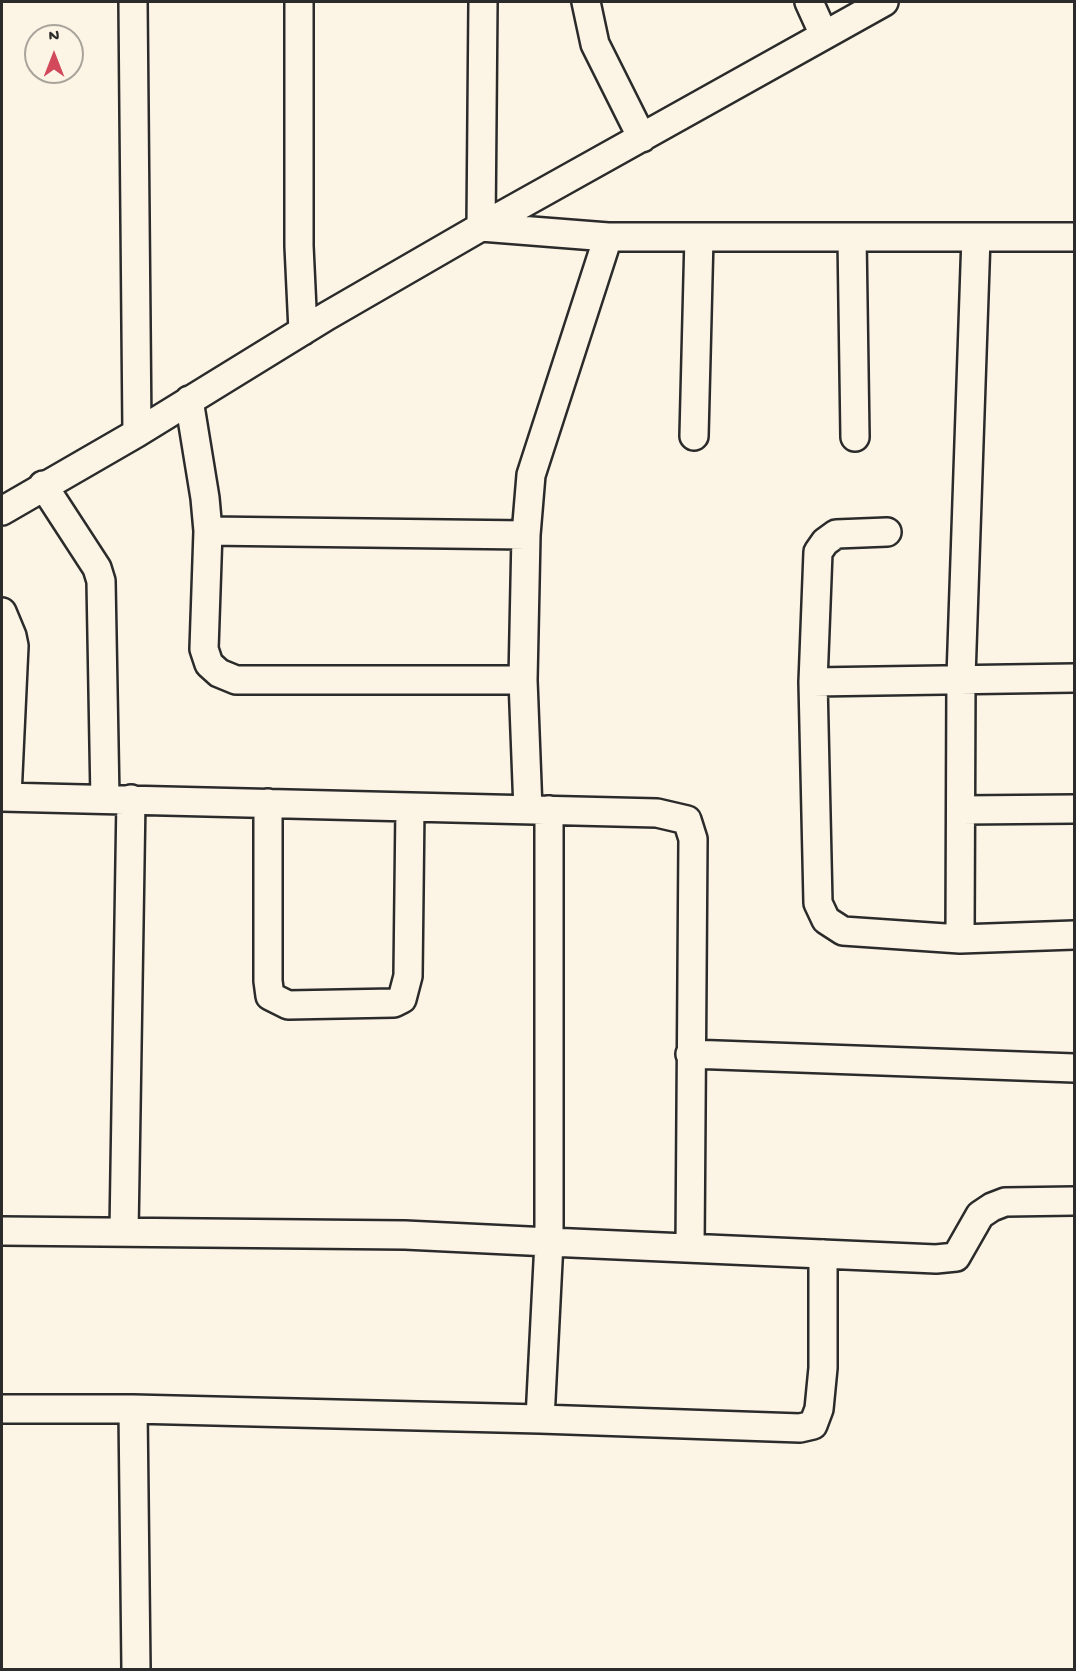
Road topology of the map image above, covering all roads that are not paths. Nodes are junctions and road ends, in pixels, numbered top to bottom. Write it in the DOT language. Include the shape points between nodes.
graph roads {
  1 [pos="133,2"];
  2 [pos="298,2"];
  3 [pos="483,2"];
  4 [pos="586,2"];
  5 [pos="809,2"];
  6 [pos="884,2"];
  7 [pos="824,35"];
  8 [pos="642,138"];
  9 [pos="481,227"];
  10 [pos="608,237"];
  11 [pos="699,237"];
  12 [pos="852,237"];
  13 [pos="976,237"];
  14 [pos="1074,237"];
  15 [pos="303,331"];
  16 [pos="189,400"];
  17 [pos="137,433"];
  18 [pos="694,436"];
  19 [pos="855,437"];
  20 [pos="43,485"];
  21 [pos="2,511"];
  22 [pos="208,531"];
  23 [pos="887,532"];
  24 [pos="525,536"];
  25 [pos="2,612"];
  26 [pos="962,677"];
  27 [pos="1074,678"];
  28 [pos="524,680"];
  29 [pos="813,682"];
  30 [pos="4,796"];
  31 [pos="118,799"];
  32 [pos="268,803"];
  33 [pos="410,807"];
  34 [pos="1074,809"];
  35 [pos="539,810"];
  36 [pos="962,810"];
  37 [pos="1074,935"];
  38 [pos="960,939"];
  39 [pos="690,1054"];
  40 [pos="1074,1068"];
  41 [pos="1074,1202"];
  42 [pos="2,1231"];
  43 [pos="124,1232"];
  44 [pos="549,1242"];
  45 [pos="690,1248"];
  46 [pos="823,1254"];
  47 [pos="2,1409"];
  48 [pos="133,1409"];
  49 [pos="540,1419"];
  50 [pos="136,1670"];
  1 -- 17 [label="street"];
  2 -- 15 [label="street"];
  3 -- 9 [label="street"];
  4 -- 8 [label="street" via="595,44"];
  5 -- 7 [label="street"];
  6 -- 7 [label="street"];
  7 -- 8 [label="street"];
  8 -- 9 [label="street"];
  9 -- 10 [label="street"];
  9 -- 15 [label="street"];
  10 -- 11 [label="street"];
  10 -- 24 [label="street" via="531,475"];
  11 -- 12 [label="street"];
  11 -- 18 [label="street"];
  12 -- 13 [label="street"];
  12 -- 19 [label="street"];
  13 -- 14 [label="street"];
  13 -- 26 [label="street"];
  15 -- 16 [label="street"];
  16 -- 17 [label="street"];
  16 -- 22 [label="street"];
  17 -- 20 [label="street"];
  20 -- 21 [label="street"];
  20 -- 31 [label="street" via="97,568 101,581"];
  22 -- 24 [label="street"];
  22 -- 28 [label="street" via="204,649 209,664 219,673 236,680"];
  23 -- 29 [label="street" via="836,534 818,552"];
  24 -- 28 [label="street"];
  25 -- 30 [label="street" via="14,646"];
  26 -- 27 [label="street"];
  26 -- 29 [label="street"];
  26 -- 36 [label="street"];
  28 -- 35 [label="street"];
  29 -- 38 [label="street" via="818,903 826,920 843,930"];
  30 -- 31 [label="street"];
  31 -- 32 [label="street"];
  31 -- 43 [label="street"];
  32 -- 33 [label="street"];
  32 -- 33 [label="street" via="267,981 270,996 288,1005 394,1003 402,999 408,976"];
  33 -- 35 [label="street"];
  34 -- 36 [label="street"];
  35 -- 39 [label="street" via="657,813 687,820 693,839"];
  35 -- 44 [label="street"];
  36 -- 38 [label="street"];
  37 -- 38 [label="street"];
  39 -- 40 [label="street"];
  39 -- 45 [label="street"];
  41 -- 46 [label="street" via="1005,1202 992,1207 980,1215 956,1257"];
  42 -- 43 [label="street"];
  43 -- 44 [label="street" via="405,1234"];
  44 -- 45 [label="street"];
  44 -- 49 [label="street"];
  45 -- 46 [label="street"];
  46 -- 49 [label="street" via="823,1368 819,1409 813,1425 800,1428"];
  47 -- 48 [label="street"];
  48 -- 49 [label="street"];
  48 -- 50 [label="street"];
}
